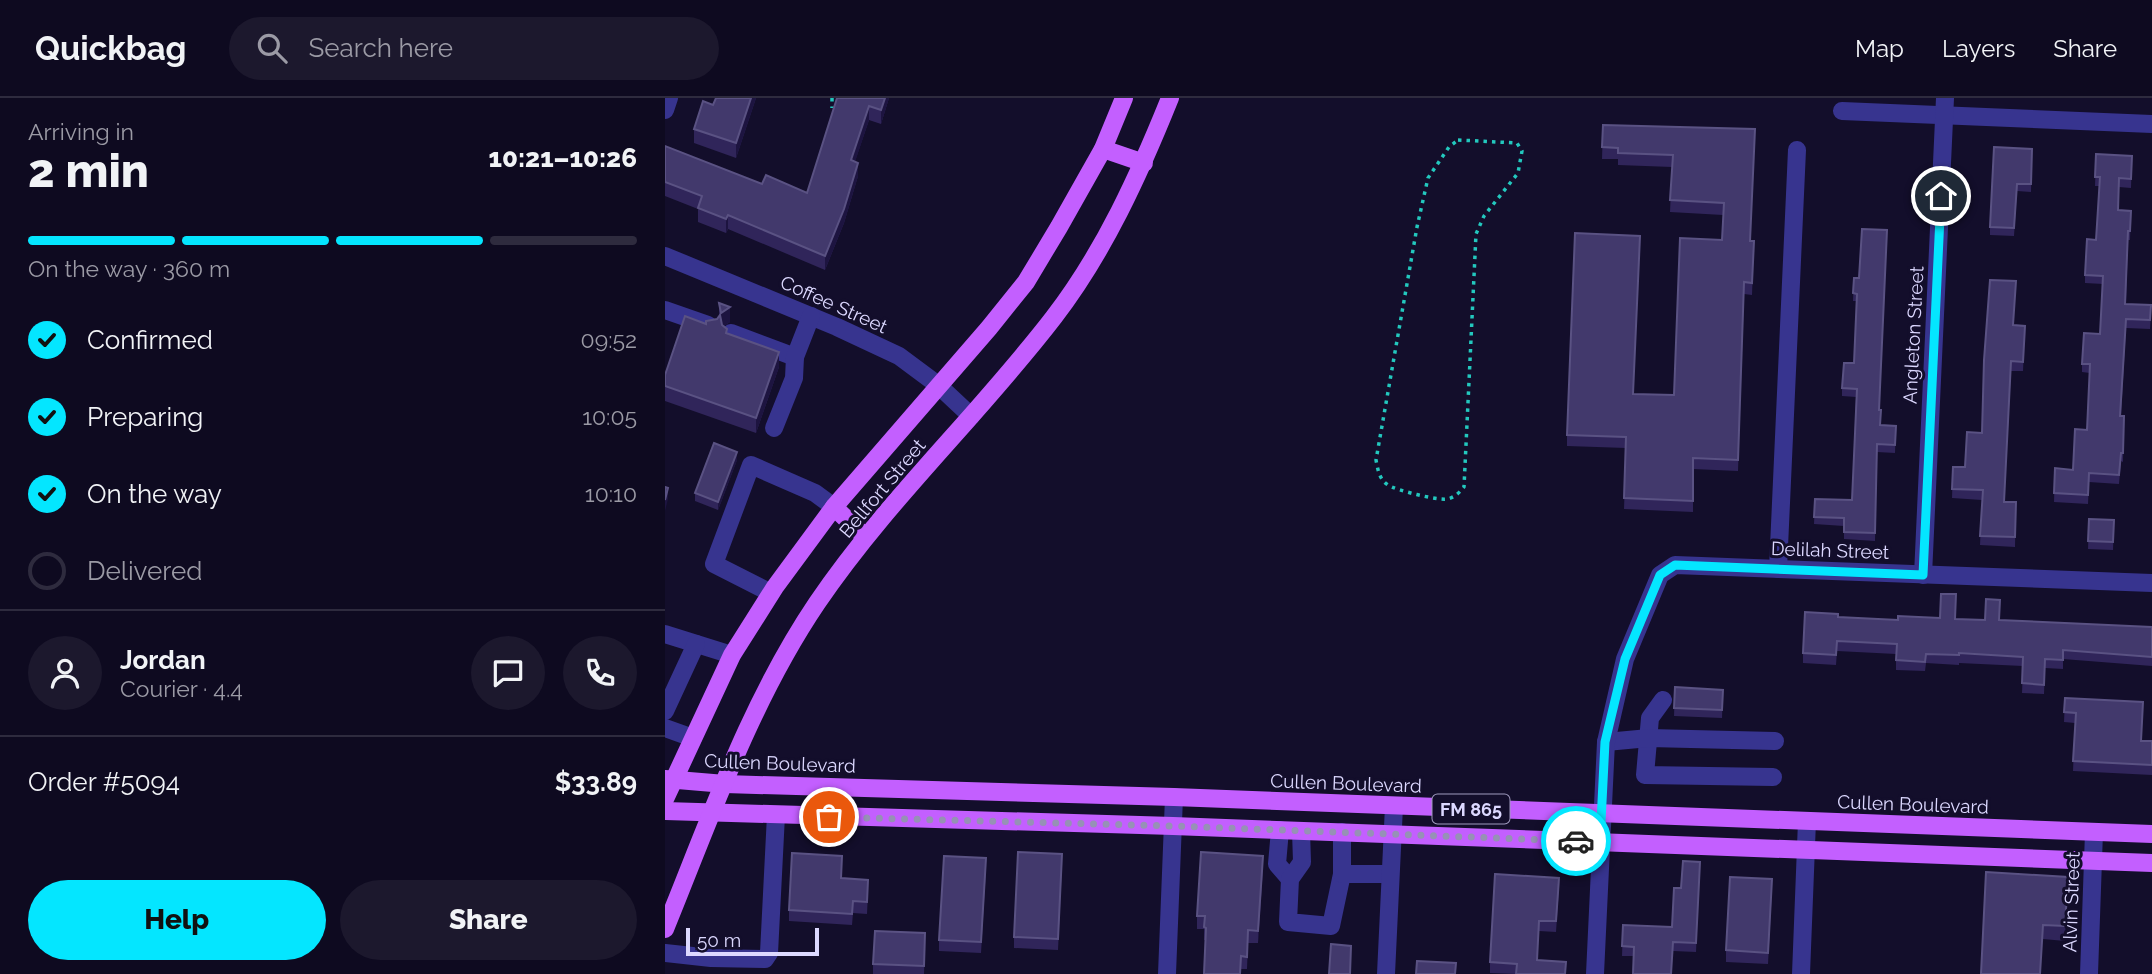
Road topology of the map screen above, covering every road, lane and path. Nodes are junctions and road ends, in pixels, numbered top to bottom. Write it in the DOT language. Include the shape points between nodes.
graph roads {
  1 [pos="670,98"];
  2 [pos="832,98"];
  3 [pos="1124,98"];
  4 [pos="1170,98"];
  5 [pos="1945,107"];
  6 [pos="832,108"];
  7 [pos="665,110"];
  8 [pos="1842,111"];
  9 [pos="2152,124"];
  10 [pos="1449,147"];
  11 [pos="1103,149"];
  12 [pos="1797,150"];
  13 [pos="1144,163"];
  14 [pos="666,260"];
  15 [pos="665,310"];
  16 [pos="811,316"];
  17 [pos="710,325"];
  18 [pos="731,333"];
  19 [pos="795,357"];
  20 [pos="938,385"];
  21 [pos="971,416"];
  22 [pos="774,428"];
  23 [pos="834,507"];
  24 [pos="865,537"];
  25 [pos="1778,569"];
  26 [pos="1923,575"];
  27 [pos="2152,583"];
  28 [pos="771,593"];
  29 [pos="665,634"];
  30 [pos="696,644"];
  31 [pos="732,655"];
  32 [pos="1663,700"];
  33 [pos="665,711"];
  34 [pos="665,728"];
  35 [pos="693,738"];
  36 [pos="1649,738"];
  37 [pos="1775,741"];
  38 [pos="1605,742"];
  39 [pos="1773,777"];
  40 [pos="669,779"];
  41 [pos="725,783"];
  42 [pos="1174,797"];
  43 [pos="665,799"];
  44 [pos="1394,806"];
  45 [pos="665,811"];
  46 [pos="712,814"];
  47 [pos="1601,814"];
  48 [pos="776,815"];
  49 [pos="1807,821"];
  50 [pos="1173,826"];
  51 [pos="1280,830"];
  52 [pos="1301,831"];
  53 [pos="1342,832"];
  54 [pos="2094,832"];
  55 [pos="1392,834"];
  56 [pos="2152,834"];
  57 [pos="1600,842"];
  58 [pos="1806,850"];
  59 [pos="2094,861"];
  60 [pos="2152,863"];
  61 [pos="1342,874"];
  62 [pos="1390,874"];
  63 [pos="1290,879"];
  64 [pos="665,929"];
  65 [pos="665,953"];
  66 [pos="765,967"];
  67 [pos="1167,974"];
  68 [pos="1386,974"];
  69 [pos="1595,974"];
  70 [pos="1801,974"];
  71 [pos="2089,974"];
  1 -- 7 [label="street"];
  2 -- 6 [label="path"];
  3 -- 11 [label="main road, Bellfort Street"];
  4 -- 13 [label="main road, Bellfort Street"];
  5 -- 8 [label="street"];
  5 -- 9 [label="street"];
  5 -- 26 [label="street, Angleton Street"];
  10 -- 10 [label="path" via="1458,140 1506,142 1517,143 1522,151 1517,173 1476,234 1465,486 1445,500 1386,484 1376,460 1428,178"];
  11 -- 13 [label="main road"];
  11 -- 20 [label="main road, Bellfort Street" via="1025,282"];
  12 -- 25 [label="street"];
  13 -- 21 [label="main road, Bellfort Street" via="1098,252 1054,317"];
  14 -- 16 [label="street, Coffee Street"];
  15 -- 17 [label="street"];
  16 -- 19 [label="street"];
  16 -- 20 [label="street, Coffee Street" via="899,356"];
  18 -- 19 [label="street"];
  19 -- 22 [label="street" via="794,378"];
  20 -- 21 [label="street, Coffee Street"];
  20 -- 23 [label="main road, Bellfort Street"];
  21 -- 24 [label="main road, Bellfort Street"];
  23 -- 24 [label="main road"];
  23 -- 28 [label="main road, Bellfort Street"];
  23 -- 28 [label="street" via="751,466 714,564"];
  24 -- 41 [label="main road, Bellfort Street" via="783,657"];
  25 -- 26 [label="street, Delilah Street"];
  25 -- 38 [label="street, Delilah Street" via="1675,565 1660,575 1625,659"];
  26 -- 27 [label="street, Delilah Street"];
  28 -- 31 [label="main road, Bellfort Street"];
  29 -- 30 [label="street"];
  30 -- 31 [label="street"];
  30 -- 33 [label="street"];
  31 -- 35 [label="main road, Bellfort Street"];
  32 -- 36 [label="street" via="1650,718"];
  34 -- 35 [label="street"];
  35 -- 40 [label="main road, Bellfort Street"];
  36 -- 37 [label="street"];
  36 -- 38 [label="street"];
  36 -- 39 [label="street" via="1645,775"];
  38 -- 47 [label="street"];
  40 -- 41 [label="main road, Cullen Boulevard / FM 865"];
  40 -- 43 [label="main road, Bellfort Street"];
  41 -- 42 [label="main road, Cullen Boulevard / FM 865"];
  41 -- 46 [label="main road, Bellfort Street"];
  42 -- 44 [label="main road, Cullen Boulevard / FM 865"];
  42 -- 50 [label="street"];
  44 -- 47 [label="main road, Cullen Boulevard / FM 865"];
  44 -- 55 [label="street"];
  45 -- 46 [label="main road, FM 865"];
  46 -- 48 [label="main road, FM 865"];
  46 -- 64 [label="main road, Bellfort Street"];
  47 -- 49 [label="main road, Cullen Boulevard / FM 865"];
  47 -- 57 [label="street"];
  48 -- 50 [label="main road, FM 865"];
  48 -- 66 [label="street"];
  49 -- 54 [label="main road, Cullen Boulevard / FM 865"];
  49 -- 58 [label="street"];
  50 -- 51 [label="main road, FM 865"];
  50 -- 67 [label="street"];
  51 -- 52 [label="main road, FM 865"];
  51 -- 63 [label="street" via="1277,864"];
  52 -- 53 [label="main road, FM 865"];
  52 -- 63 [label="street" via="1302,862"];
  53 -- 55 [label="main road, FM 865"];
  53 -- 61 [label="street"];
  54 -- 56 [label="main road, Cullen Boulevard / FM 865"];
  54 -- 59 [label="street, Alvin Street"];
  55 -- 57 [label="main road, FM 865"];
  55 -- 62 [label="street"];
  57 -- 58 [label="main road, FM 865"];
  57 -- 69 [label="street"];
  58 -- 59 [label="main road, FM 865"];
  58 -- 70 [label="street"];
  59 -- 60 [label="main road, FM 865"];
  59 -- 71 [label="street, Alvin Street"];
  61 -- 62 [label="street"];
  61 -- 63 [label="street" via="1331,926 1288,922"];
  62 -- 68 [label="street"];
  65 -- 66 [label="street"];
}
